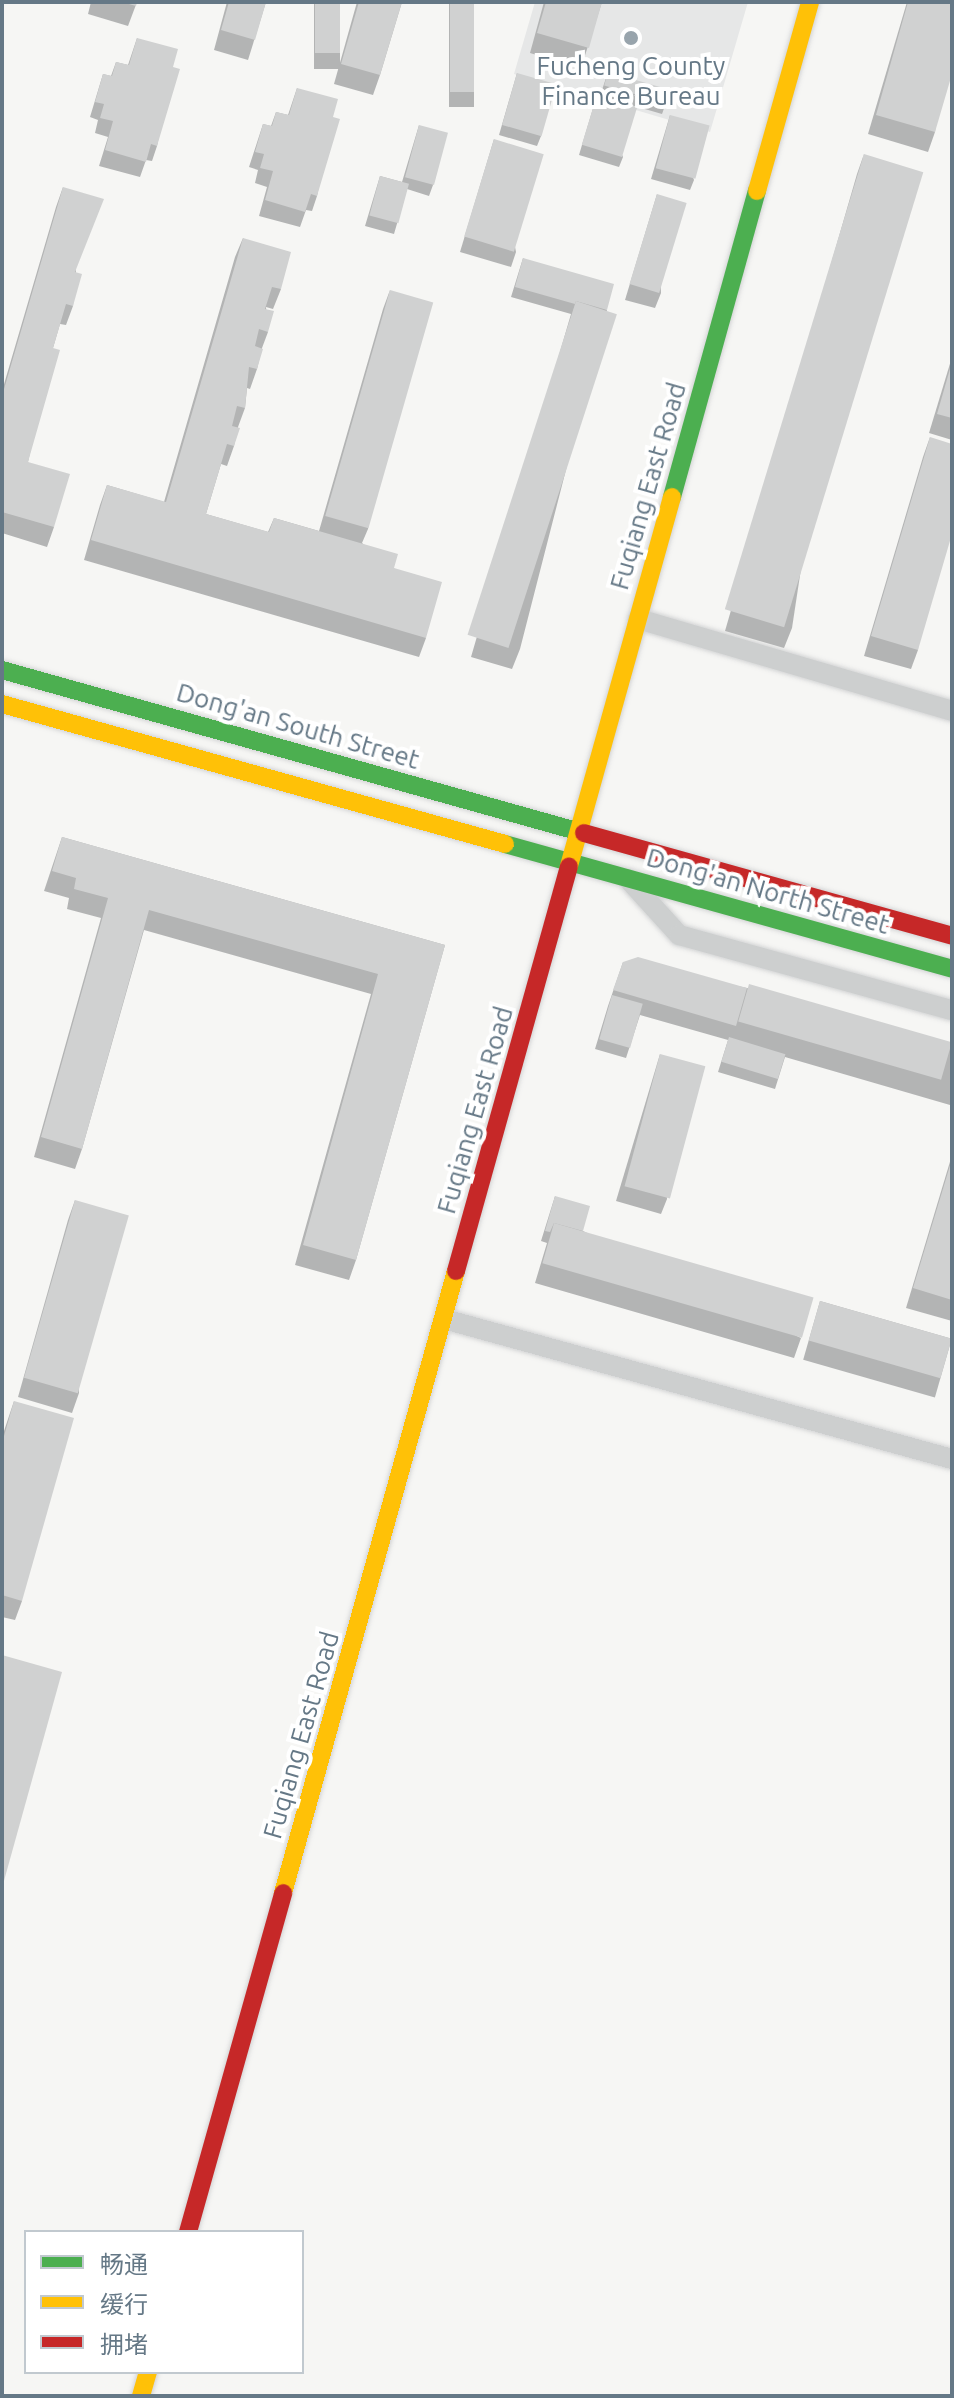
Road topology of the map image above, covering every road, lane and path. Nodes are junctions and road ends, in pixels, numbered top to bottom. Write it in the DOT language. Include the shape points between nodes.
graph roads {
  1 [pos="810,2"];
  2 [pos="638,619"];
  3 [pos="2,670"];
  4 [pos="2,704"];
  5 [pos="952,711"];
  6 [pos="579,832"];
  7 [pos="570,863"];
  8 [pos="628,879"];
  9 [pos="952,936"];
  10 [pos="952,969"];
  11 [pos="952,1010"];
  12 [pos="444,1319"];
  13 [pos="952,1459"];
  14 [pos="189,2230"];
  15 [pos="147,2374"];
  16 [pos="141,2396"];
  1 -- 2 [label="street, Fuqiang East Road"];
  2 -- 5 [label="street"];
  2 -- 6 [label="street, Fuqiang East Road"];
  3 -- 6 [label="street, Dong'an South Street"];
  4 -- 7 [label="street"];
  6 -- 7 [label="street, Fuqiang East Road"];
  6 -- 9 [label="street, Dong'an North Street"];
  7 -- 8 [label="street, Dong'an North Street"];
  7 -- 12 [label="street, Fuqiang East Road"];
  8 -- 10 [label="street, Dong'an North Street"];
  8 -- 11 [label="street" via="679,935"];
  12 -- 13 [label="street"];
  12 -- 14 [label="street, Fuqiang East Road"];
  15 -- 16 [label="street"];
}
